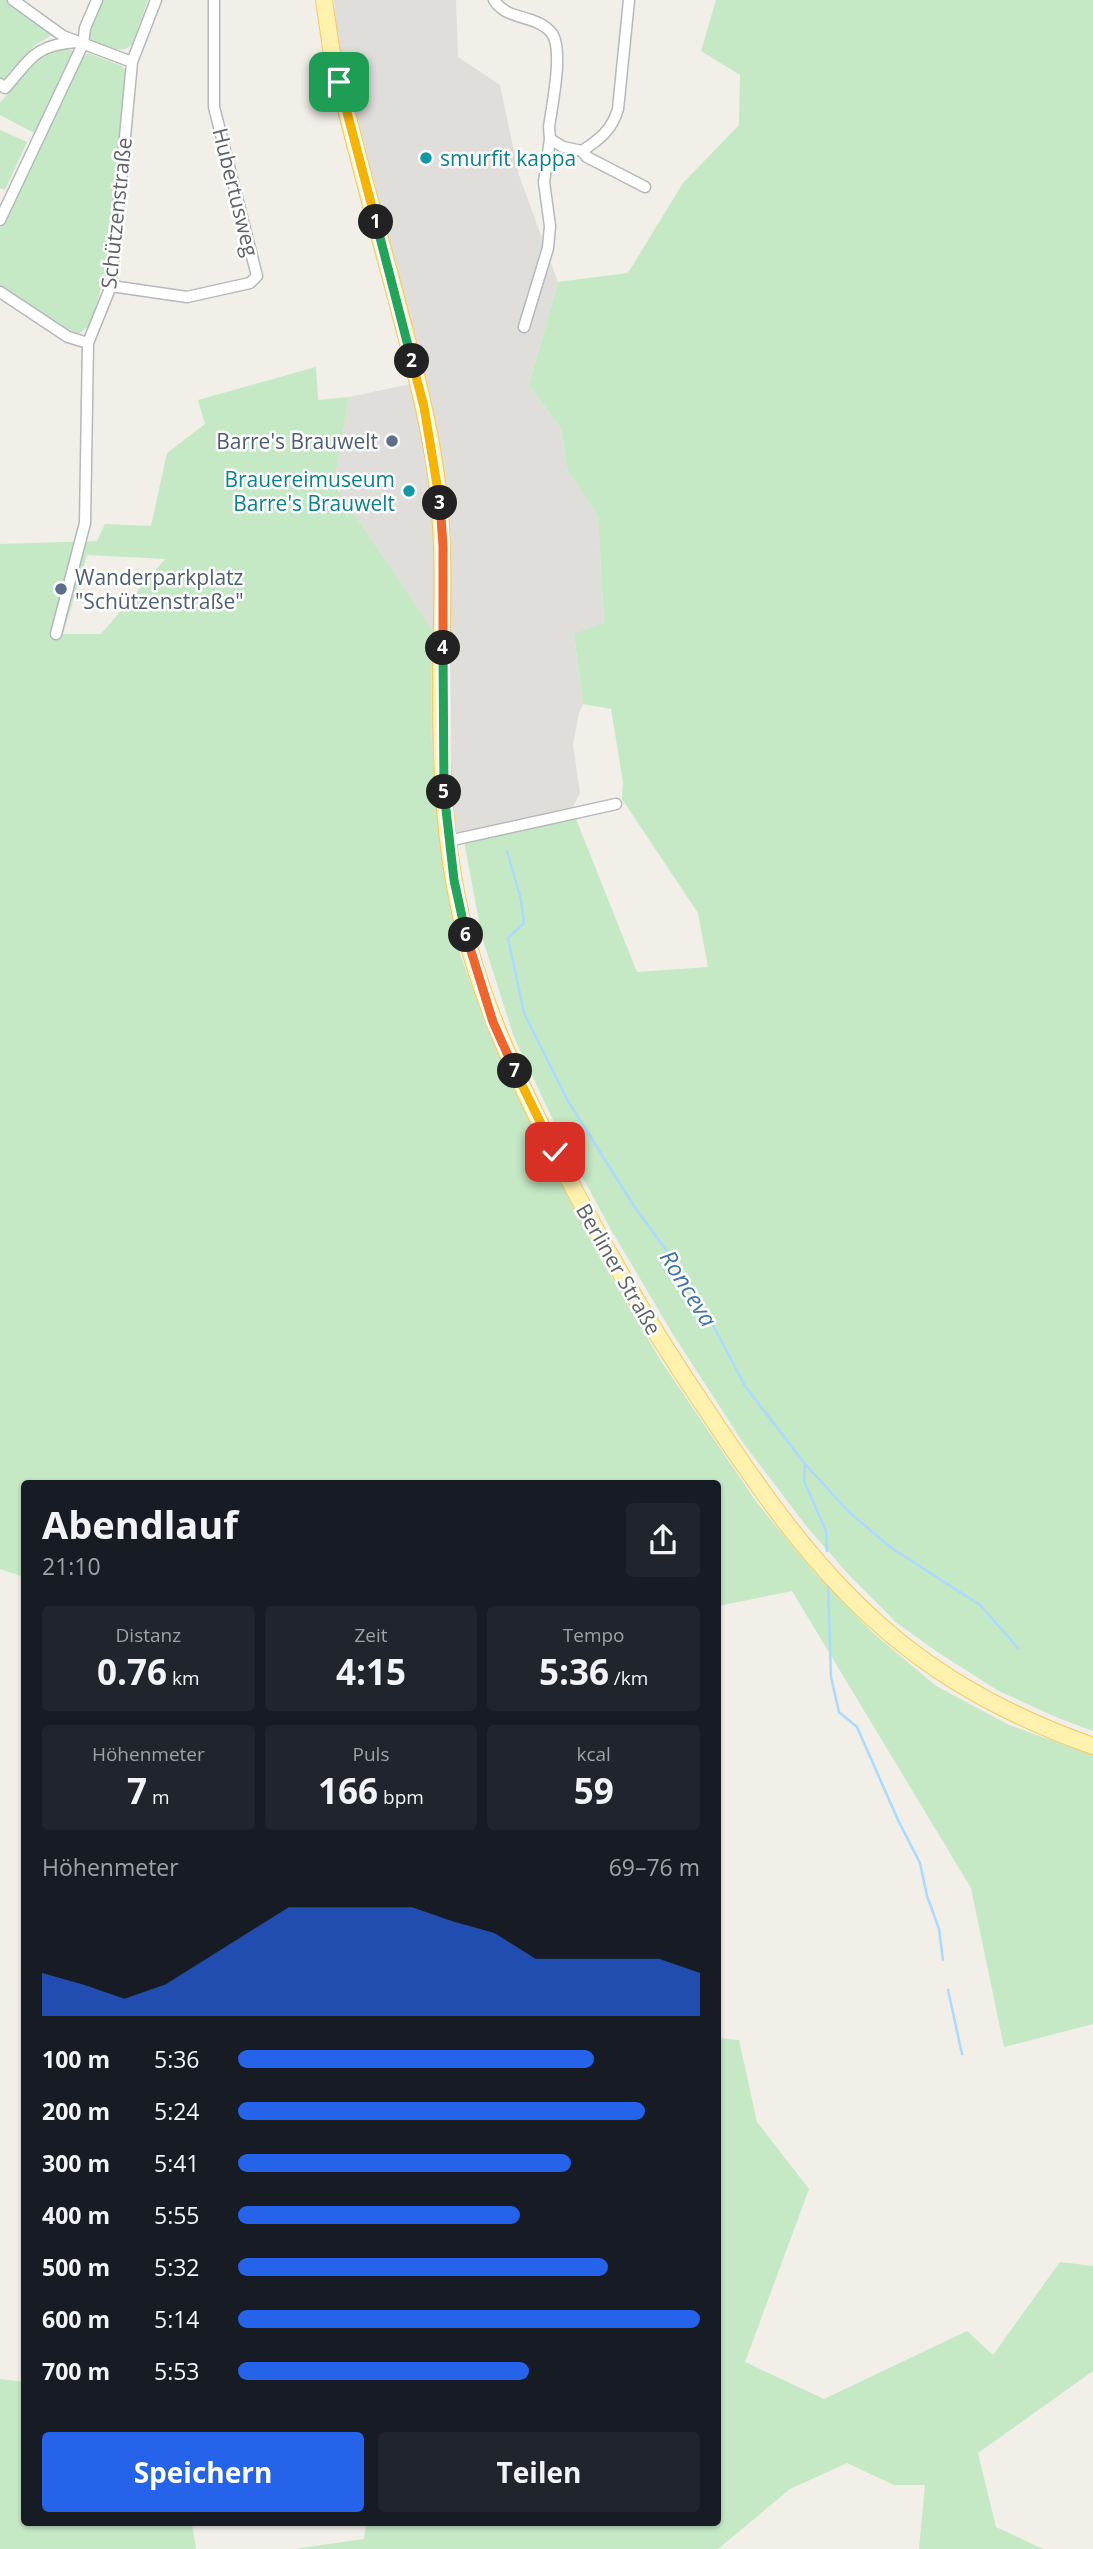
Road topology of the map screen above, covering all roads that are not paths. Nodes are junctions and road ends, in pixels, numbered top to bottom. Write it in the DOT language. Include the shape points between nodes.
graph roads {
  1 [pos="13,0"];
  2 [pos="97,0"];
  3 [pos="156,0"];
  4 [pos="214,0"];
  5 [pos="324,0"];
  6 [pos="494,0"];
  7 [pos="629,0"];
  8 [pos="80,43"];
  9 [pos="132,62"];
  10 [pos="3,86"];
  11 [pos="550,139"];
  12 [pos="582,151"];
  13 [pos="645,187"];
  14 [pos="0,220"];
  15 [pos="111,286"];
  16 [pos="0,292"];
  17 [pos="524,327"];
  18 [pos="88,343"];
  19 [pos="56,634"];
  20 [pos="615,804"];
  21 [pos="448,841"];
  22 [pos="1093,1746"];
  1 -- 8 [label="street"];
  2 -- 8 [label="street"];
  3 -- 9 [label="street, Schützenstraße"];
  4 -- 15 [label="street, Hubertusweg" via="214,107 257,276 250,283 187,297"];
  5 -- 21 [label="main road, Berliner Straße" via="333,59 424,407 435,469 443,546 442,734"];
  6 -- 11 [label="street" via="508,13 542,24 552,34 557,48"];
  7 -- 12 [label="street" via="618,109 607,132"];
  8 -- 9 [label="street"];
  8 -- 10 [label="street" via="46,46"];
  8 -- 14 [label="street"];
  9 -- 15 [label="street, Schützenstraße"];
  11 -- 12 [label="street" via="563,148"];
  11 -- 17 [label="street" via="544,182 548,248"];
  12 -- 13 [label="street" via="587,158"];
  15 -- 18 [label="street, Schützenstraße"];
  16 -- 18 [label="street" via="68,337"];
  18 -- 19 [label="street, Schützenstraße" via="85,523"];
  20 -- 21 [label="street"];
  21 -- 22 [label="main road, Berliner Straße" via="481,987 530,1104 640,1308 751,1478 846,1592 918,1657 1011,1713"];
}
